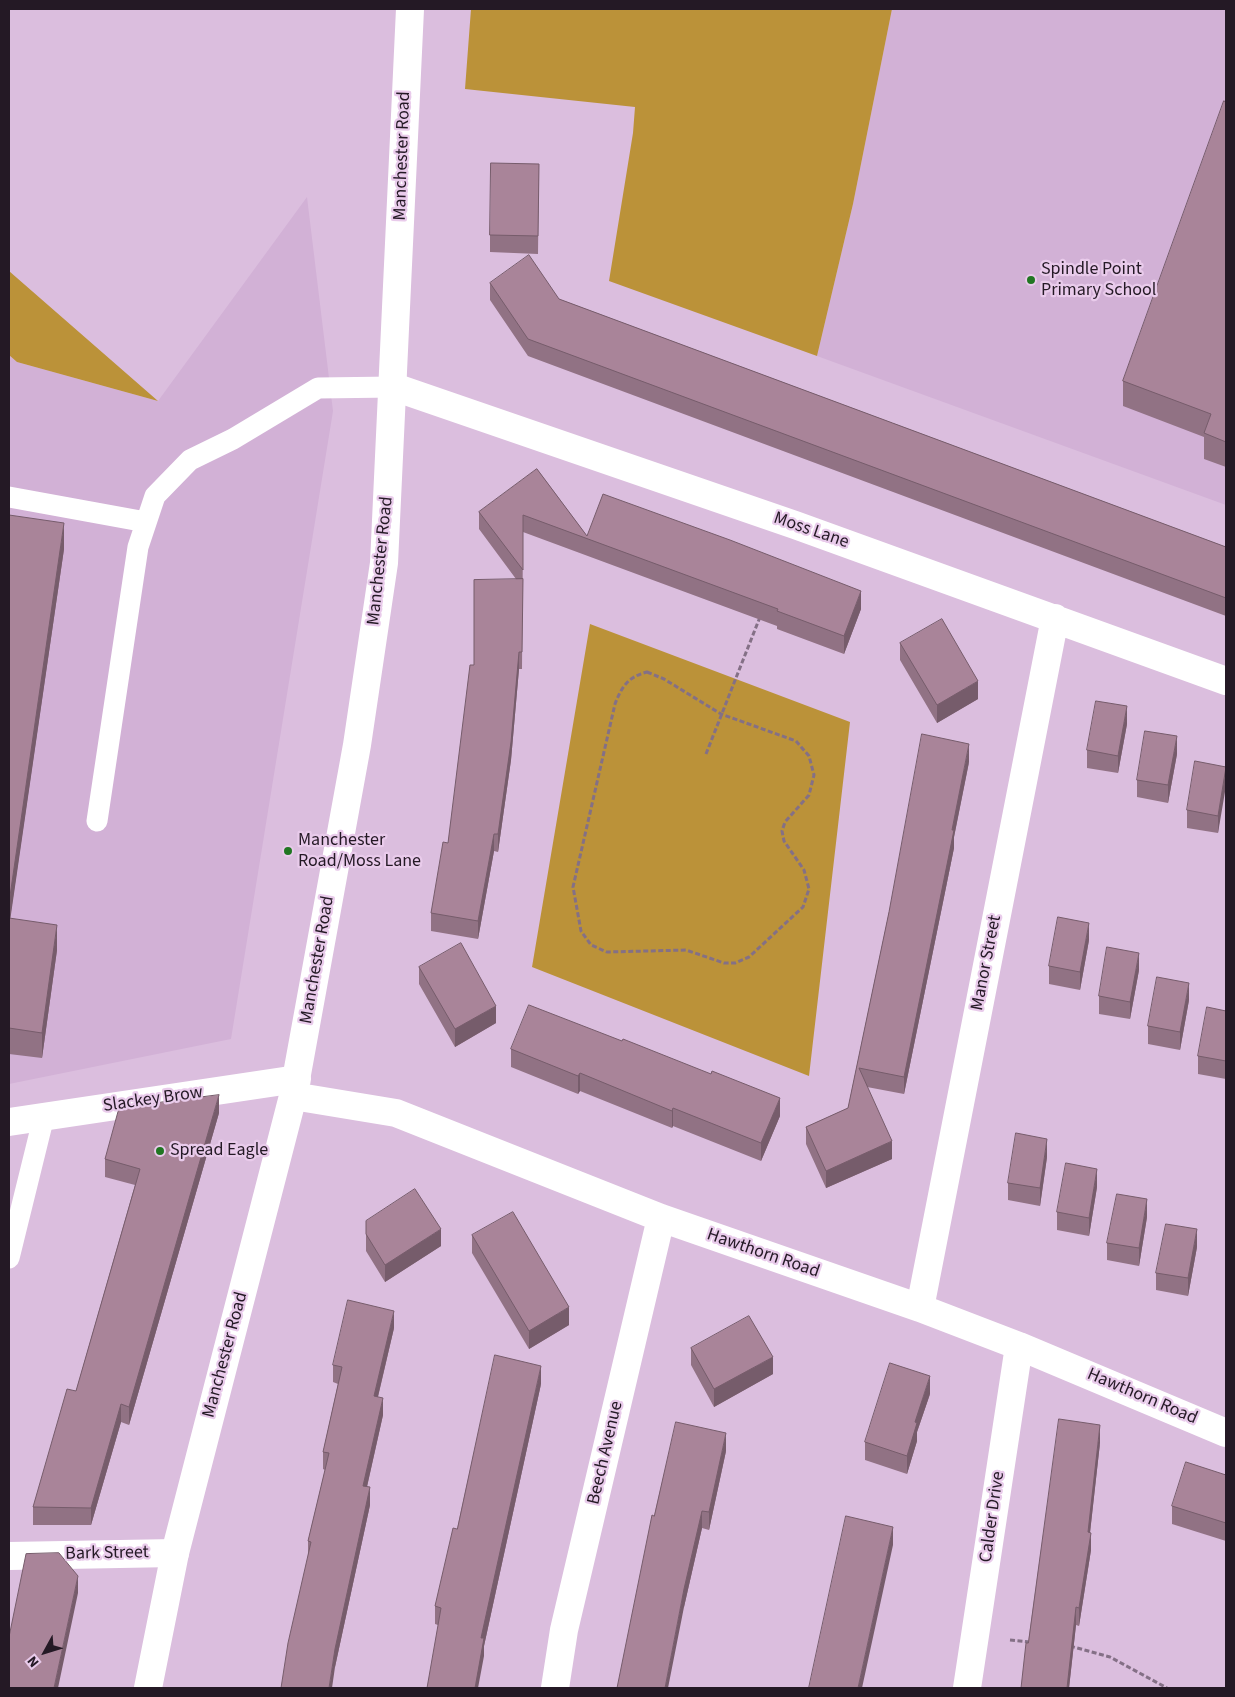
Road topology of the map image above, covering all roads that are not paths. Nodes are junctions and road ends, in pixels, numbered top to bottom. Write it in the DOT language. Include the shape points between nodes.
graph roads {
  1 [pos="410,9"];
  2 [pos="394,387"];
  3 [pos="9,497"];
  4 [pos="146,522"];
  5 [pos="1055,618"];
  6 [pos="1226,681"];
  7 [pos="97,821"];
  8 [pos="295,1088"];
  9 [pos="44,1116"];
  10 [pos="9,1122"];
  11 [pos="661,1218"];
  12 [pos="9,1258"];
  13 [pos="920,1308"];
  14 [pos="1019,1346"];
  15 [pos="1226,1433"];
  16 [pos="175,1553"];
  17 [pos="9,1556"];
  18 [pos="148,1688"];
  19 [pos="555,1688"];
  20 [pos="967,1688"];
  1 -- 2 [label="street, Manchester Road"];
  2 -- 4 [label="lane" via="318,388 233,439 190,460 155,496"];
  2 -- 5 [label="street, Moss Lane"];
  2 -- 8 [label="street, Manchester Road" via="384,563 357,745"];
  3 -- 4 [label="lane"];
  4 -- 7 [label="lane" via="138,547"];
  5 -- 6 [label="street, Moss Lane"];
  5 -- 13 [label="street, Manor Street"];
  8 -- 9 [label="street, Slackey Brow"];
  8 -- 11 [label="street, Hawthorn Road" via="396,1113"];
  8 -- 16 [label="street, Manchester Road"];
  9 -- 10 [label="street, Slackey Brow"];
  9 -- 12 [label="lane"];
  11 -- 13 [label="street, Hawthorn Road"];
  11 -- 19 [label="street, Beech Avenue" via="564,1630"];
  13 -- 14 [label="street, Hawthorn Road"];
  14 -- 15 [label="street, Hawthorn Road"];
  14 -- 20 [label="street, Calder Drive"];
  16 -- 17 [label="street, Bark Street"];
  16 -- 18 [label="street, Manchester Road"];
}
